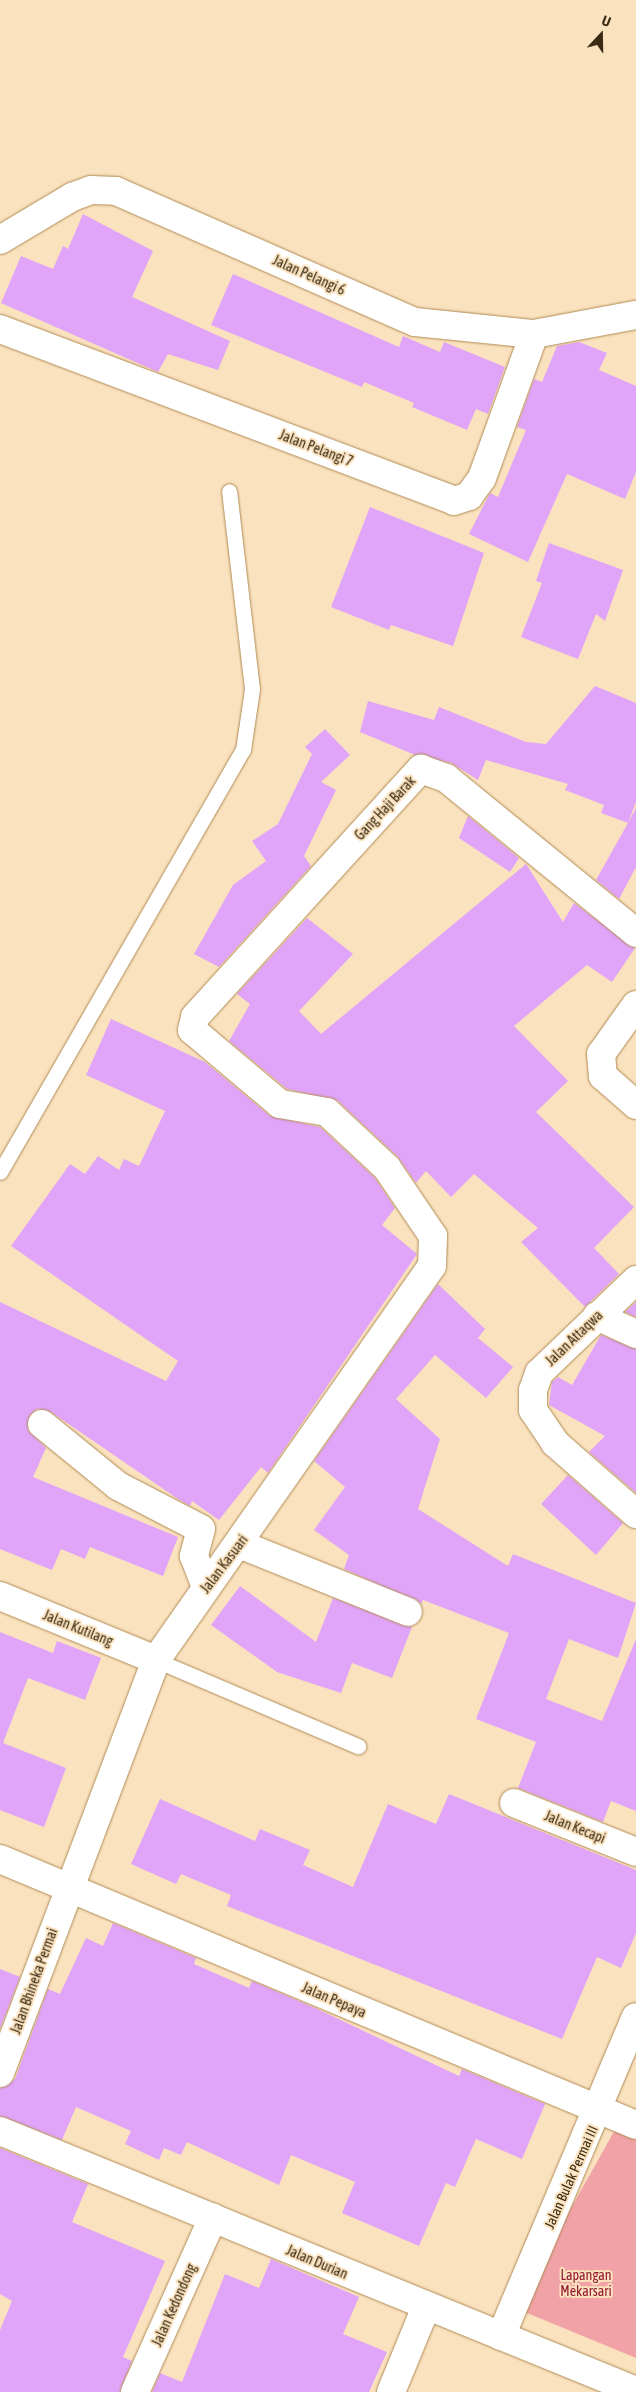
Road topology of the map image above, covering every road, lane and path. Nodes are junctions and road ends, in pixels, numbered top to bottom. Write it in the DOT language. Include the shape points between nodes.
graph roads {
  1 [pos="0,240"];
  2 [pos="636,315"];
  3 [pos="0,329"];
  4 [pos="534,334"];
  5 [pos="229,491"];
  6 [pos="636,933"];
  7 [pos="636,1005"];
  8 [pos="636,1105"];
  9 [pos="0,1172"];
  10 [pos="432,1266"];
  11 [pos="636,1280"];
  12 [pos="596,1316"];
  13 [pos="636,1334"];
  14 [pos="42,1424"];
  15 [pos="636,1514"];
  16 [pos="239,1544"];
  17 [pos="206,1588"];
  18 [pos="0,1596"];
  19 [pos="408,1612"];
  20 [pos="156,1660"];
  21 [pos="358,1746"];
  22 [pos="514,1803"];
  23 [pos="636,1852"];
  24 [pos="0,1859"];
  25 [pos="68,1889"];
  26 [pos="636,2017"];
  27 [pos="0,2074"];
  28 [pos="600,2111"];
  29 [pos="636,2126"];
  30 [pos="0,2131"];
  31 [pos="213,2218"];
  32 [pos="426,2308"];
  33 [pos="501,2336"];
  34 [pos="631,2390"];
  35 [pos="135,2392"];
  36 [pos="391,2392"];
  1 -- 4 [label="street, Jalan Pelangi 6" via="72,197 91,190 116,191 415,322"];
  2 -- 4 [label="street, Jalan Pelangi 6"];
  3 -- 4 [label="street, Jalan Pelangi 7" via="454,501 469,496 482,478"];
  5 -- 9 [label="lane" via="252,689 243,750"];
  6 -- 10 [label="street, Gang Haji Barak" via="446,778 421,769 195,1017 192,1030 280,1104 333,1117 387,1168 433,1236"];
  7 -- 8 [label="street" via="602,1054 602,1076"];
  10 -- 16 [label="street, Jalan Kasuari"];
  11 -- 12 [label="street, Jalan Attaqwa"];
  12 -- 13 [label="street"];
  12 -- 15 [label="street, Jalan Attaqwa" via="538,1373 533,1410 555,1443"];
  14 -- 17 [label="street" via="118,1486 201,1530 194,1556"];
  16 -- 17 [label="street, Jalan Kasuari"];
  16 -- 19 [label="street"];
  17 -- 20 [label="street, Jalan Kasuari"];
  18 -- 20 [label="street, Jalan Kutilang"];
  20 -- 21 [label="lane"];
  20 -- 25 [label="street, Jalan Kasuari"];
  22 -- 23 [label="street, Jalan Kecapi"];
  24 -- 25 [label="street, Jalan Pepaya"];
  25 -- 27 [label="street, Jalan Bhineka Permai"];
  25 -- 28 [label="street, Jalan Pepaya"];
  26 -- 28 [label="street, Jalan Bulak Permai III"];
  28 -- 29 [label="street, Jalan Pepaya"];
  28 -- 33 [label="street, Jalan Bulak Permai III"];
  30 -- 31 [label="street, Jalan Durian"];
  31 -- 32 [label="street, Jalan Durian"];
  31 -- 35 [label="street, Jalan Kedondong"];
  32 -- 33 [label="street, Jalan Durian"];
  32 -- 36 [label="street"];
  33 -- 34 [label="street, Jalan Durian"];
}
